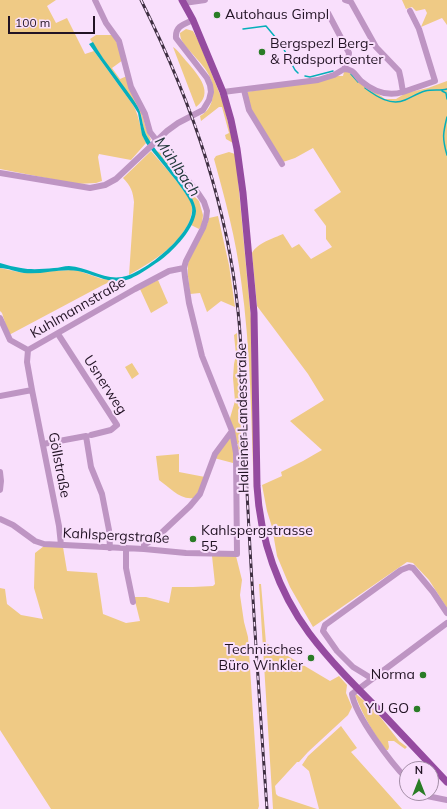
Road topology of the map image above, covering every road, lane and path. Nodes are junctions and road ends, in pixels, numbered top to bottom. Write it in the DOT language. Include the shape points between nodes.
graph roads {
  1 [pos="95,0"];
  2 [pos="205,0"];
  3 [pos="345,0"];
  4 [pos="183,2"];
  5 [pos="410,11"];
  6 [pos="328,13"];
  7 [pos="193,20"];
  8 [pos="344,69"];
  9 [pos="244,90"];
  10 [pos="222,92"];
  11 [pos="403,92"];
  12 [pos="154,142"];
  13 [pos="282,164"];
  14 [pos="0,173"];
  15 [pos="184,268"];
  16 [pos="0,318"];
  17 [pos="58,334"];
  18 [pos="28,350"];
  19 [pos="32,390"];
  20 [pos="0,396"];
  21 [pos="232,431"];
  22 [pos="91,435"];
  23 [pos="42,444"];
  24 [pos="0,472"];
  25 [pos="0,490"];
  26 [pos="0,519"];
  27 [pos="61,545"];
  28 [pos="110,548"];
  29 [pos="126,548"];
  30 [pos="144,549"];
  31 [pos="133,602"];
  32 [pos="447,613"];
  33 [pos="447,623"];
  34 [pos="371,678"];
  35 [pos="358,689"];
  36 [pos="399,770"];
  37 [pos="447,782"];
  1 -- 12 [label="street" via="106,23 118,38 131,86 145,114"];
  2 -- 4 [label="street"];
  3 -- 11 [label="street" via="351,2 376,47 398,71"];
  4 -- 7 [label="main road, Halleiner Landesstraße"];
  5 -- 11 [label="street" via="419,29 435,81"];
  6 -- 8 [label="street" via="349,53"];
  7 -- 10 [label="main road, Halleiner Landesstraße"];
  7 -- 12 [label="street" via="179,26 176,38 207,78 211,92 209,100 203,110 178,123"];
  8 -- 9 [label="street" via="318,80"];
  8 -- 11 [label="street" via="353,71 362,82 378,92 394,95"];
  9 -- 10 [label="street"];
  9 -- 13 [label="street" via="249,110"];
  10 -- 35 [label="main road, Halleiner Landesstraße" via="231,120 240,169 252,293 257,486 265,540 284,589 300,619 329,658"];
  12 -- 14 [label="street" via="116,179 105,185 90,188"];
  12 -- 15 [label="street" via="198,193 207,211 203,228"];
  15 -- 17 [label="street, Kuhlmannstraße" via="169,271"];
  15 -- 21 [label="street" via="189,303 202,356"];
  16 -- 18 [label="street" via="10,340"];
  17 -- 18 [label="street, Kuhlmannstraße"];
  17 -- 22 [label="street, Usnerweg" via="117,425 111,430"];
  18 -- 19 [label="street, Kuhlmannstraße" via="27,362"];
  19 -- 20 [label="street"];
  19 -- 23 [label="street, Göllstraße"];
  21 -- 30 [label="street" via="215,454 200,494 156,538 144,545"];
  21 -- 30 [label="street, Kahlspergstraße" via="236,453 238,554"];
  23 -- 27 [label="street, Göllstraße"];
  23 -- 28 [label="street" via="86,436 91,467 102,494"];
  24 -- 25 [label="street"];
  26 -- 27 [label="street, Kahlspergstraße" via="35,541"];
  27 -- 28 [label="street, Kahlspergstraße"];
  28 -- 29 [label="street, Kahlspergstraße"];
  29 -- 30 [label="street, Kahlspergstraße"];
  29 -- 31 [label="street" via="126,568"];
  32 -- 34 [label="street" via="413,568 408,567 325,626 322,631 344,658 355,670"];
  33 -- 34 [label="street"];
  34 -- 35 [label="street"];
  35 -- 36 [label="street" via="352,694 357,708 386,755"];
  35 -- 37 [label="main road, Halleiner Landesstraße"];
}
